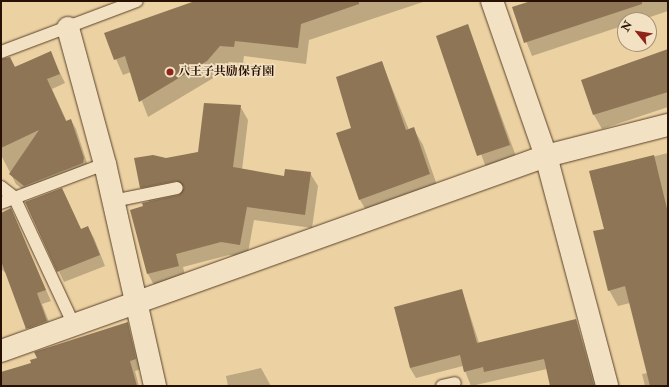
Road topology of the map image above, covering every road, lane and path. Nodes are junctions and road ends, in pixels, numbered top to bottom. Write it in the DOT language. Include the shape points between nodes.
graph roads {
  1 [pos="137,1"];
  2 [pos="492,1"];
  3 [pos="68,28"];
  4 [pos="1,52"];
  5 [pos="668,125"];
  6 [pos="546,156"];
  7 [pos="105,164"];
  8 [pos="1,187"];
  9 [pos="177,188"];
  10 [pos="14,197"];
  11 [pos="113,201"];
  12 [pos="1,203"];
  13 [pos="136,303"];
  14 [pos="74,325"];
  15 [pos="1,351"];
  16 [pos="455,383"];
  17 [pos="155,386"];
  18 [pos="442,386"];
  19 [pos="607,386"];
  1 -- 3 [label="lane"];
  2 -- 6 [label="street"];
  3 -- 4 [label="lane"];
  3 -- 7 [label="street"];
  5 -- 6 [label="street"];
  6 -- 13 [label="street"];
  6 -- 19 [label="street"];
  7 -- 10 [label="lane"];
  7 -- 11 [label="street"];
  8 -- 10 [label="lane"];
  9 -- 11 [label="lane"];
  10 -- 12 [label="lane"];
  10 -- 14 [label="lane"];
  11 -- 13 [label="street"];
  13 -- 14 [label="street"];
  13 -- 17 [label="street"];
  14 -- 15 [label="street"];
  16 -- 18 [label="lane"];
}
